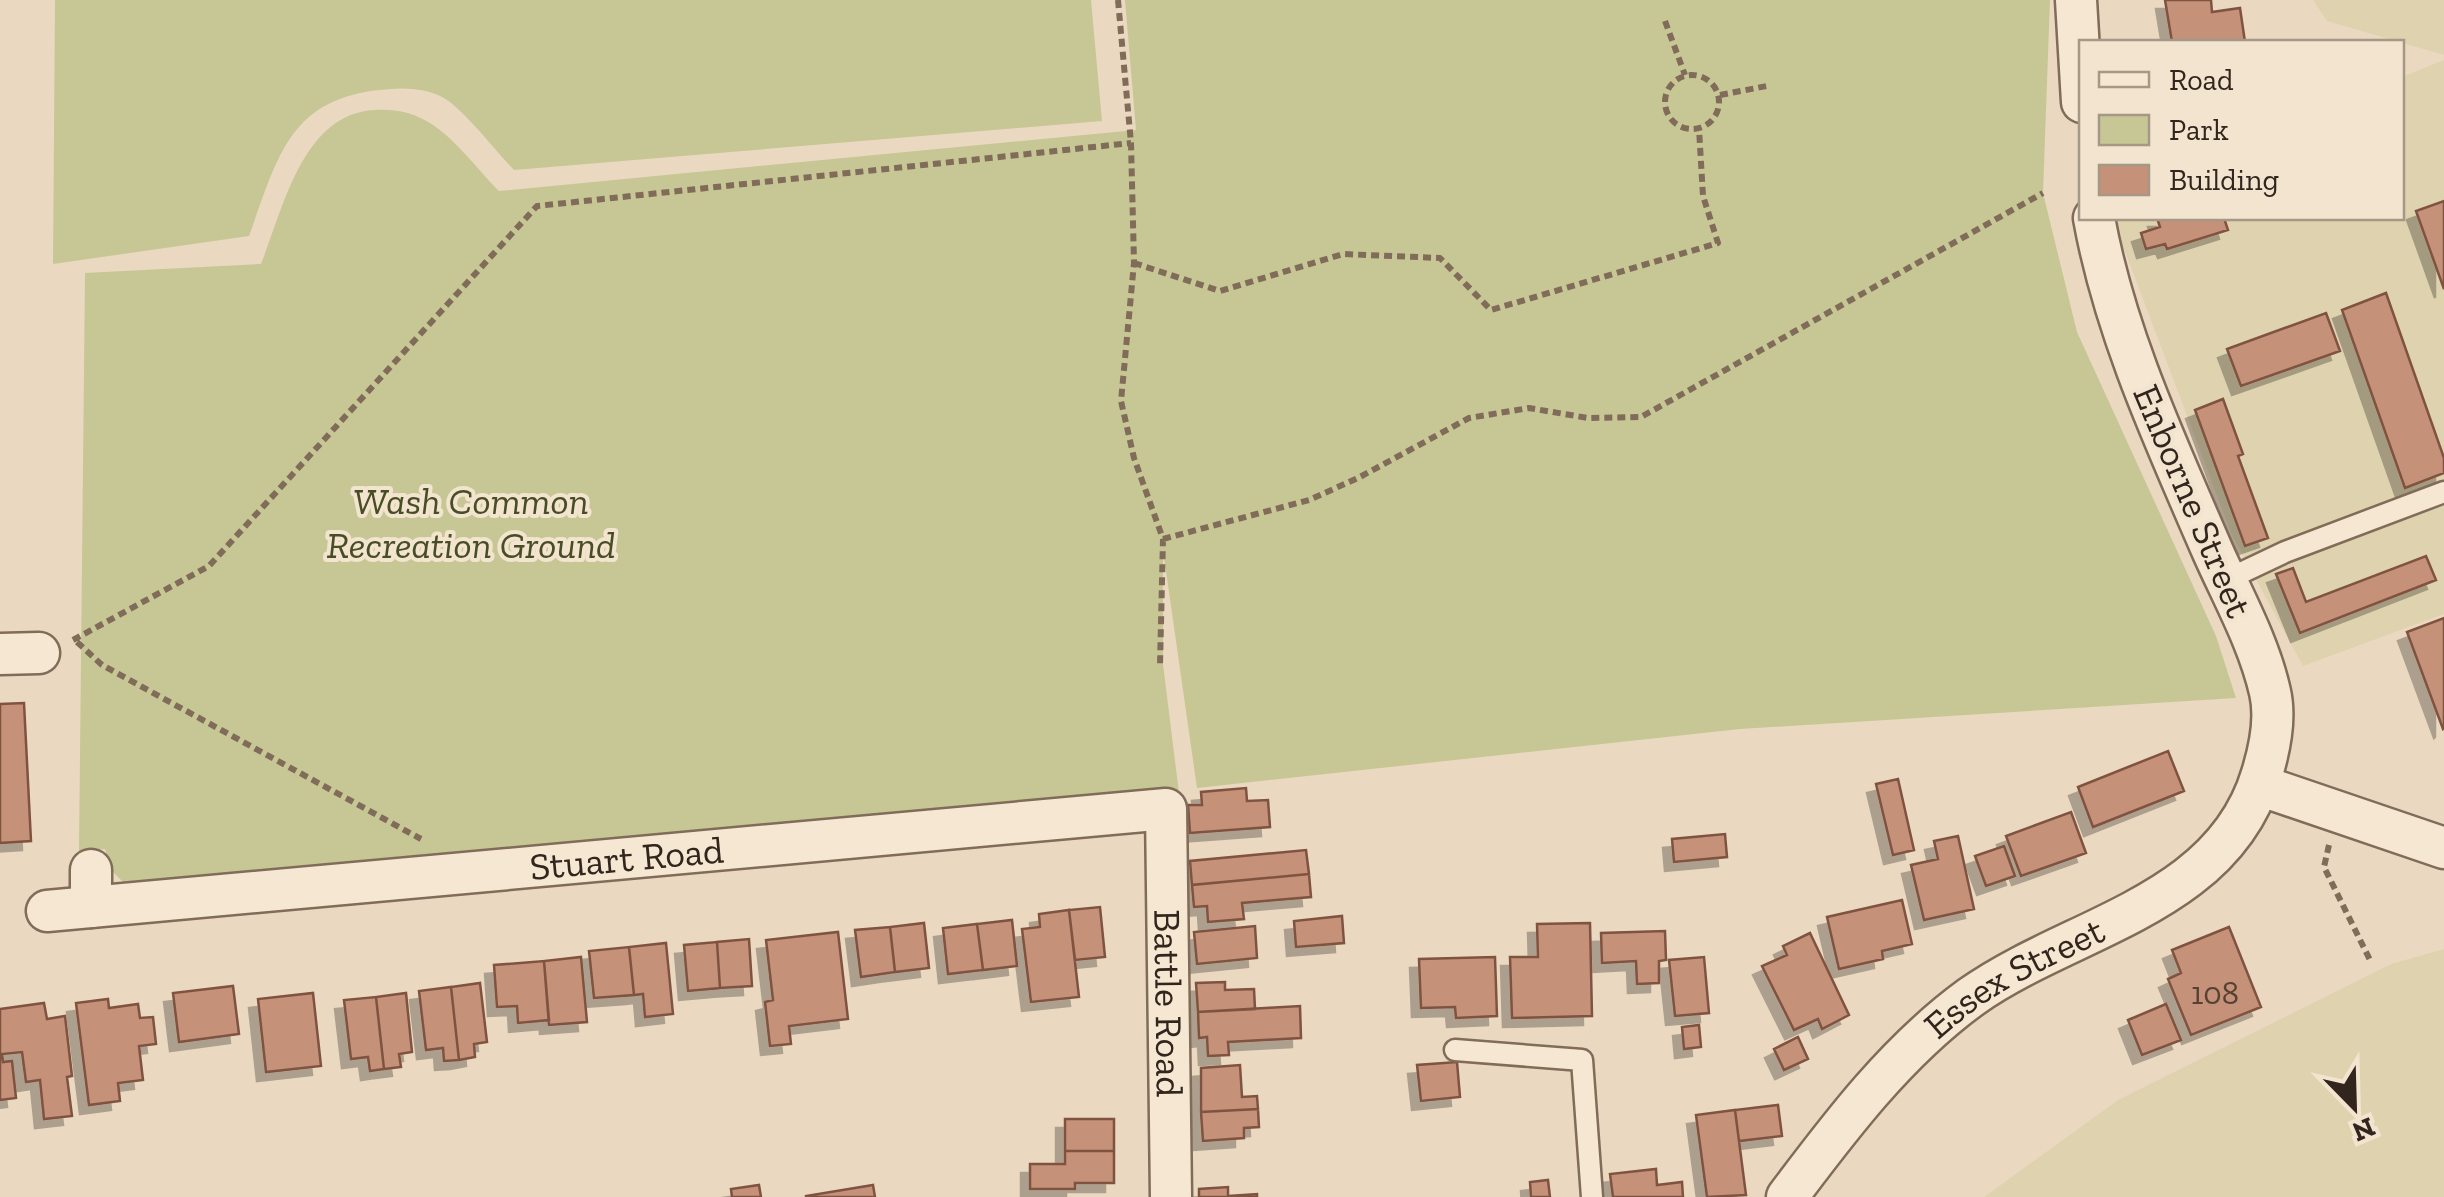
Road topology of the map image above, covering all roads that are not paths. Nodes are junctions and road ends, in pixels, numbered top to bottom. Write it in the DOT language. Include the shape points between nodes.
graph roads {
  1 [pos="2076,0"];
  2 [pos="2079,51"];
  3 [pos="2094,220"];
  4 [pos="2444,492"];
  5 [pos="2226,580"];
  6 [pos="2259,785"];
  7 [pos="1166,809"];
  8 [pos="2444,848"];
  9 [pos="47,911"];
  10 [pos="1454,1050"];
  11 [pos="1172,1197"];
  12 [pos="1592,1197"];
  13 [pos="1787,1197"];
  1 -- 2 [label="street"];
  3 -- 5 [label="street, Enborne Street" via="2151,406"];
  4 -- 5 [label="lane"];
  5 -- 6 [label="street, Enborne Street" via="2270,694 2268,754"];
  6 -- 8 [label="street"];
  6 -- 13 [label="street, Essex Street" via="2235,830 2171,891 2040,956 1972,996 1928,1032 1840,1127"];
  7 -- 9 [label="street, Stuart Road" via="91,888"];
  7 -- 11 [label="street, Battle Road"];
  10 -- 12 [label="lane" via="1582,1060"];
}
